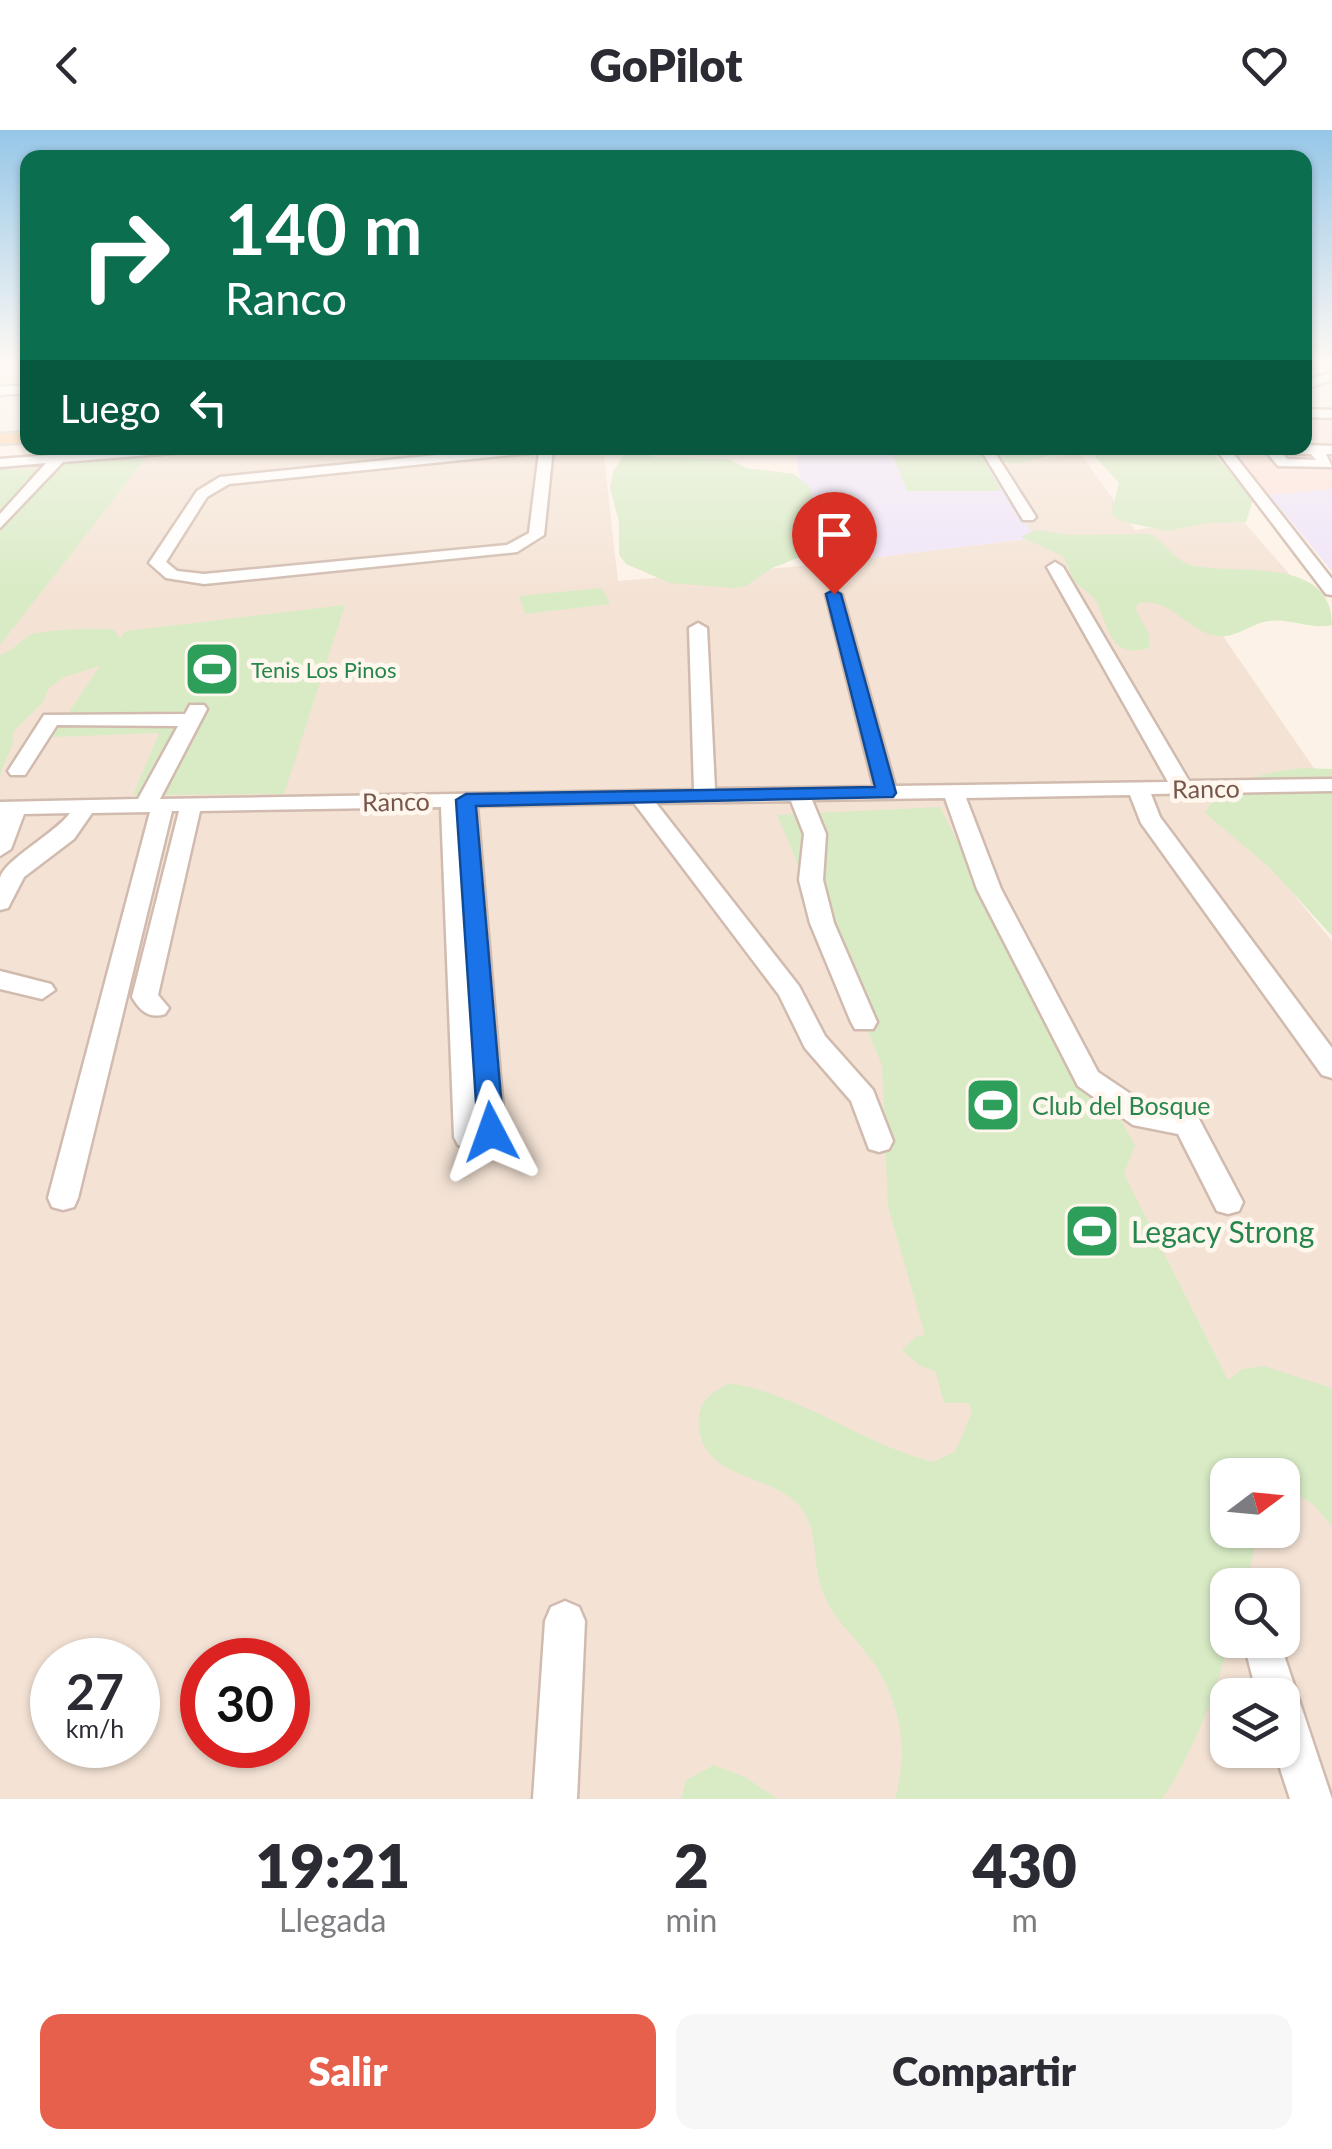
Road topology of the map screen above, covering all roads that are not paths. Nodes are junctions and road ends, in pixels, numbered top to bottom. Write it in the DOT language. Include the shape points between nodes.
graph roads {
  1 [pos="1316,450"];
  2 [pos="1332,450"];
  3 [pos="27,455"];
  4 [pos="97,455"];
  5 [pos="495,455"];
  6 [pos="538,455"];
  7 [pos="990,455"];
  8 [pos="1227,455"];
  9 [pos="59,458"];
  10 [pos="21,461"];
  11 [pos="0,463"];
  12 [pos="1028,517"];
  13 [pos="0,523"];
  14 [pos="1055,566"];
  15 [pos="1332,590"];
  16 [pos="834,594"];
  17 [pos="698,628"];
  18 [pos="18,770"];
  19 [pos="1332,786"];
  20 [pos="1182,788"];
  21 [pos="1138,789"];
  22 [pos="954,792"];
  23 [pos="886,793"];
  24 [pos="799,794"];
  25 [pos="705,796"];
  26 [pos="640,797"];
  27 [pos="458,800"];
  28 [pos="154,805"];
  29 [pos="191,805"];
  30 [pos="85,806"];
  31 [pos="8,808"];
  32 [pos="0,848"];
  33 [pos="0,903"];
  34 [pos="0,980"];
  35 [pos="42,990"];
  36 [pos="156,1008"];
  37 [pos="864,1022"];
  38 [pos="1332,1068"];
  39 [pos="879,1141"];
  40 [pos="63,1198"];
  41 [pos="1228,1202"];
  42 [pos="566,1620"];
  43 [pos="1300,1763"];
  44 [pos="555,1799"];
  45 [pos="1312,1799"];
  1 -- 2 [label="street"];
  3 -- 10 [label="street"];
  4 -- 9 [label="street"];
  5 -- 6 [label="street" via="226,480 202,494 157,563 172,575 204,579 511,549 536,536"];
  7 -- 12 [label="street"];
  8 -- 15 [label="street"];
  9 -- 10 [label="street"];
  9 -- 13 [label="street"];
  10 -- 11 [label="street"];
  14 -- 20 [label="street"];
  16 -- 23 [label="street"];
  17 -- 25 [label="street"];
  18 -- 28 [label="street" via="51,719 195,713"];
  19 -- 20 [label="street, Ranco"];
  20 -- 21 [label="street, Ranco"];
  21 -- 22 [label="street, Ranco"];
  21 -- 38 [label="street" via="1149,818"];
  22 -- 23 [label="street, Ranco"];
  22 -- 41 [label="street" via="990,889 1088,1079 1144,1117 1188,1125"];
  23 -- 24 [label="street, Ranco"];
  24 -- 25 [label="street, Ranco"];
  24 -- 37 [label="street" via="815,834 812,880 822,923"];
  25 -- 26 [label="street, Ranco"];
  26 -- 27 [label="street, Ranco"];
  26 -- 39 [label="street" via="790,992 814,1040 863,1097"];
  27 -- 27 [label="street" via="468,1137 491,1132"];
  27 -- 29 [label="street, Ranco"];
  28 -- 29 [label="street, Ranco"];
  28 -- 30 [label="street, Ranco"];
  28 -- 40 [label="street"];
  29 -- 36 [label="street" via="145,997"];
  30 -- 31 [label="street, Ranco"];
  30 -- 33 [label="street" via="66,834 14,873"];
  31 -- 32 [label="street"];
  34 -- 35 [label="street"];
  42 -- 44 [label="street"];
  43 -- 45 [label="street"];
}
